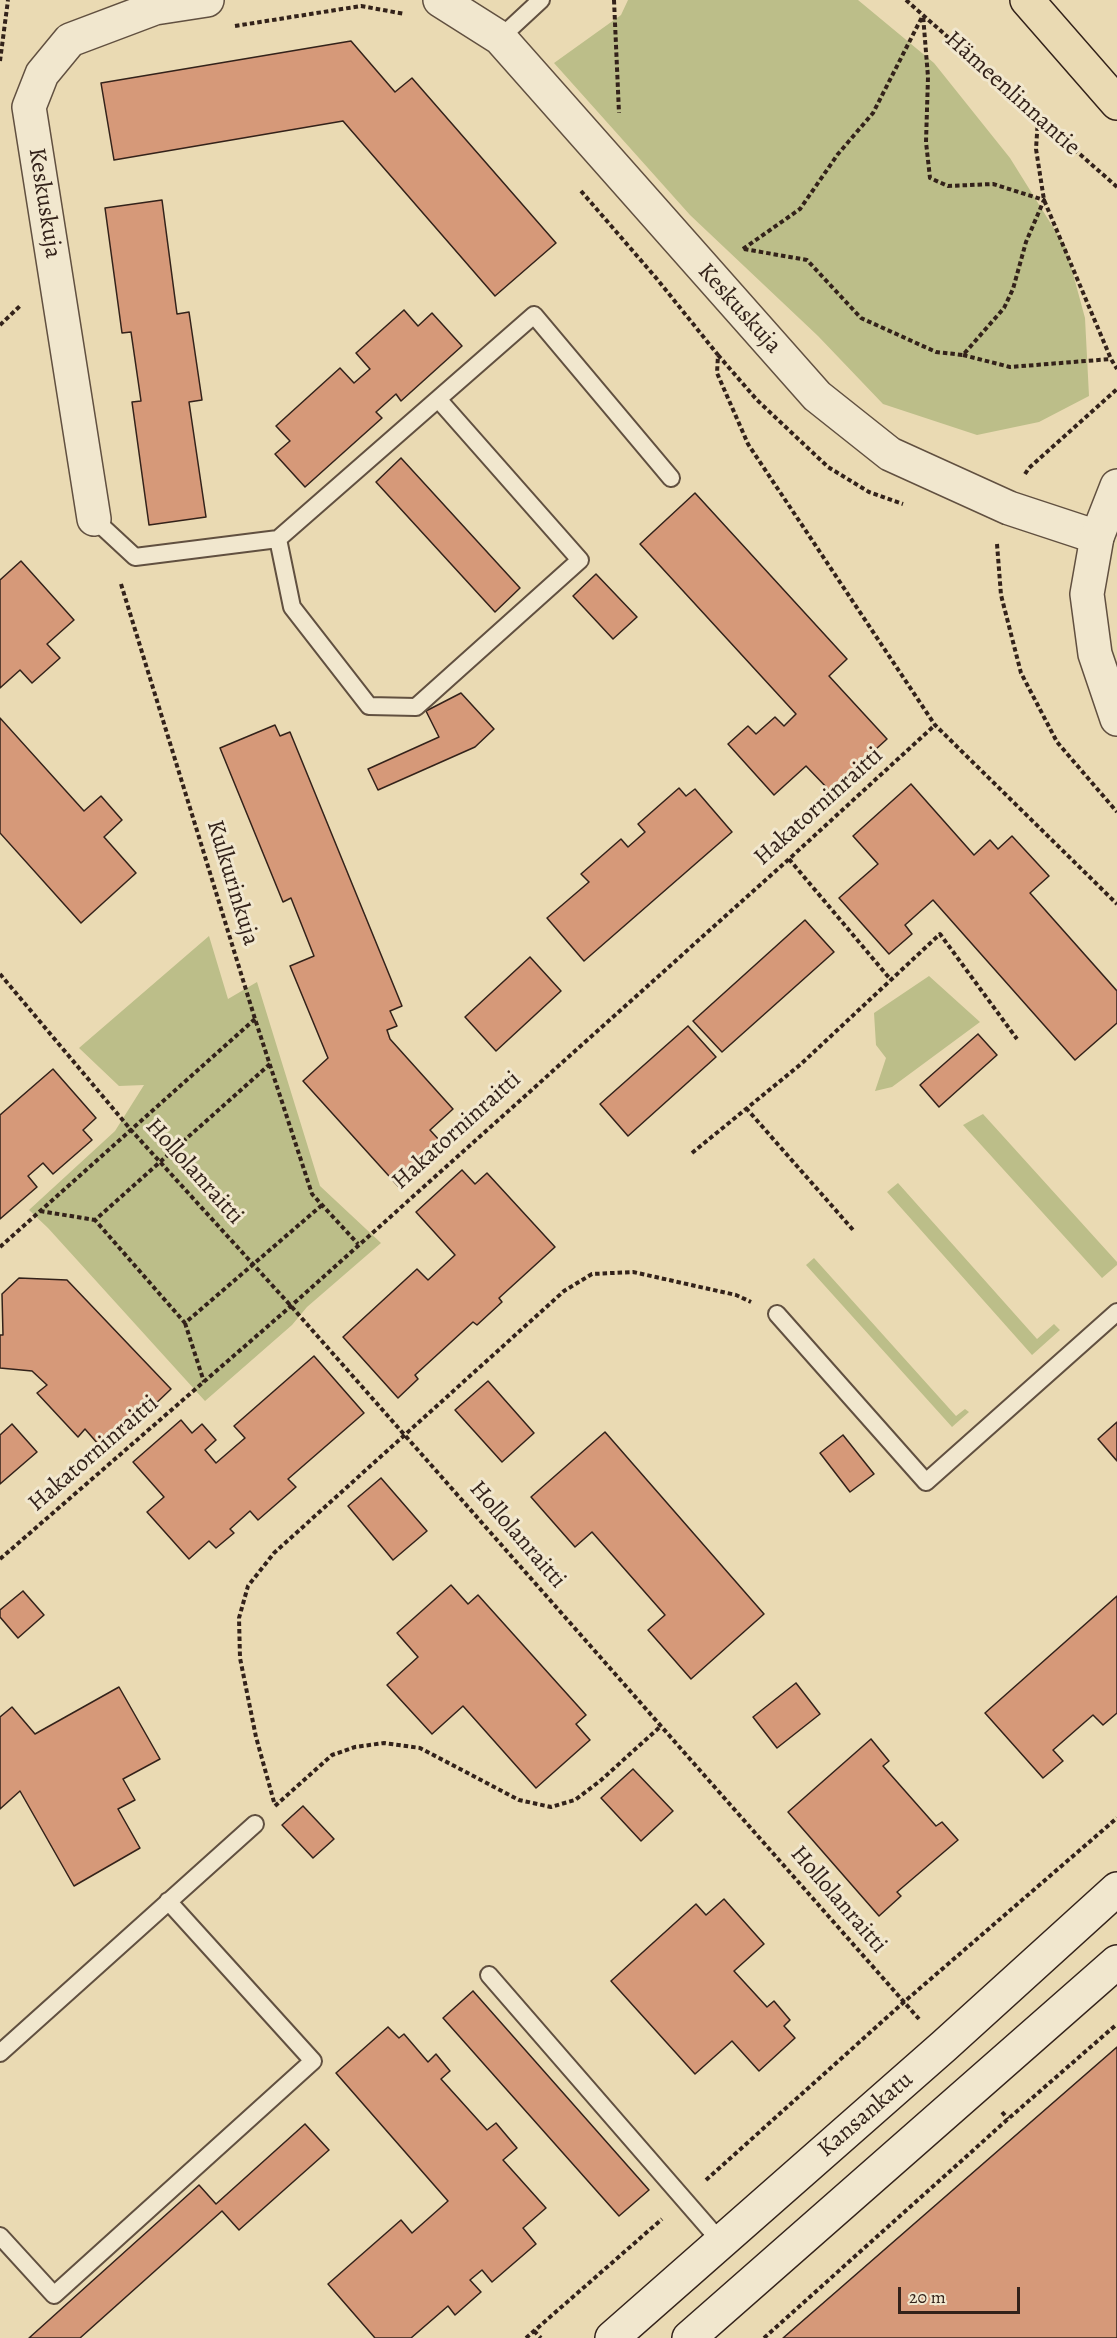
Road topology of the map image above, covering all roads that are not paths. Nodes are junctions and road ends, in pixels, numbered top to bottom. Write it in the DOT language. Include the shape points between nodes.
graph roads {
  1 [pos="207,0"];
  2 [pos="440,0"];
  3 [pos="541,0"];
  4 [pos="1027,0"];
  5 [pos="500,38"];
  6 [pos="1117,102"];
  7 [pos="438,399"];
  8 [pos="671,478"];
  9 [pos="1117,486"];
  10 [pos="94,519"];
  11 [pos="1096,537"];
  12 [pos="278,539"];
  13 [pos="1117,719"];
  14 [pos="1117,1312"];
  15 [pos="777,1314"];
  16 [pos="255,1824"];
  17 [pos="1117,1889"];
  18 [pos="168,1901"];
  19 [pos="1117,1962"];
  20 [pos="489,1975"];
  21 [pos="0,2053"];
  22 [pos="0,2236"];
  23 [pos="721,2242"];
  24 [pos="612,2338"];
  25 [pos="689,2338"];
  1 -- 10 [label="street, Keskuskuja" via="154,8 70,40 42,74 29,107"];
  2 -- 5 [label="street, Keskuskuja"];
  3 -- 5 [label="lane"];
  4 -- 6 [label="main road"];
  5 -- 11 [label="street, Keskuskuja" via="817,396 890,454 1009,508"];
  7 -- 8 [label="lane" via="534,315"];
  7 -- 12 [label="lane"];
  7 -- 12 [label="lane" via="580,560 416,707 369,706 292,607"];
  9 -- 11 [label="street"];
  10 -- 12 [label="lane" via="135,557"];
  11 -- 13 [label="street" via="1087,594 1095,654"];
  14 -- 15 [label="lane" via="926,1482"];
  16 -- 18 [label="lane"];
  17 -- 23 [label="street, Kansankatu"];
  18 -- 21 [label="lane"];
  18 -- 22 [label="lane" via="313,2061 54,2295"];
  19 -- 25 [label="street"];
  20 -- 23 [label="lane"];
  23 -- 24 [label="street, Kansankatu"];
}
